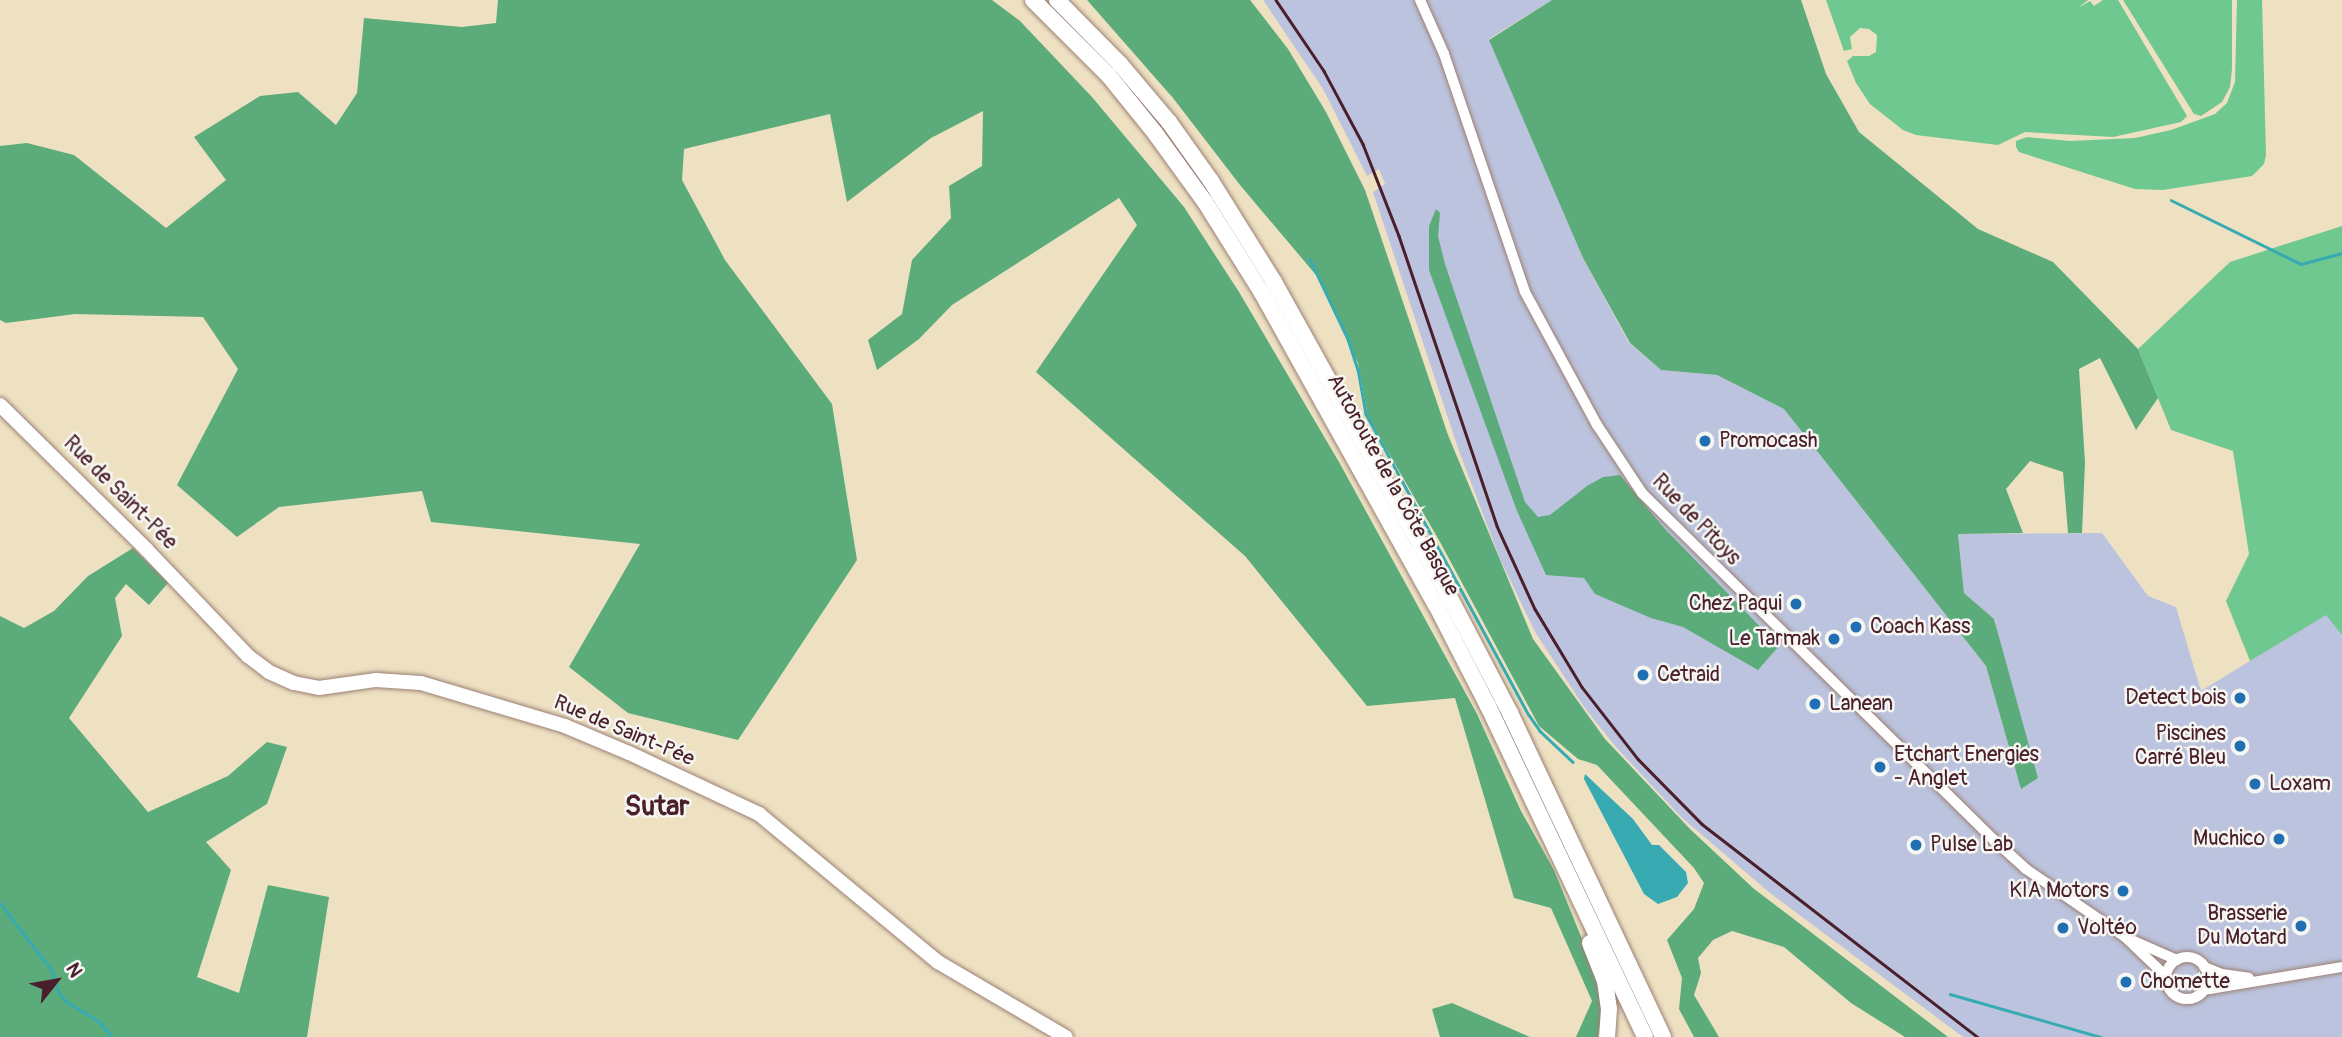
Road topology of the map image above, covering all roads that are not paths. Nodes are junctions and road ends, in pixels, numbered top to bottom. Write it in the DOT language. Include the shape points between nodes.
graph roads {
  1 [pos="1033,0"];
  2 [pos="1057,0"];
  3 [pos="1420,0"];
  4 [pos="0,405"];
  5 [pos="1571,877"];
  6 [pos="2125,937"];
  7 [pos="2176,960"];
  8 [pos="2204,967"];
  9 [pos="2342,967"];
  10 [pos="2166,976"];
  11 [pos="2259,980"];
  12 [pos="1639,983"];
  13 [pos="2204,990"];
  14 [pos="1066,1037"];
  15 [pos="1607,1037"];
  16 [pos="1645,1037"];
  17 [pos="1663,1037"];
  18 [pos="1671,1037"];
  1 -- 5 [label="highway, Autoroute de la Côte Basque" via="1109,76 1155,133 1262,293 1436,605"];
  2 -- 12 [label="highway, Autoroute de la Côte Basque" via="1169,122 1274,282 1504,701"];
  3 -- 6 [label="street, Rue de Pitoys" via="1444,54 1525,292 1632,480 1682,536 1993,839 2026,869"];
  4 -- 14 [label="main road, Rue de Saint-Pée" via="239,647 280,678 319,688 376,680 410,681 590,735 759,814 938,962"];
  5 -- 15 [label="highway" via="1571,899 1605,981"];
  5 -- 16 [label="highway, Autoroute de la Côte Basque"];
  6 -- 7 [label="street"];
  6 -- 10 [label="street"];
  7 -- 8 [label="street" via="2192,958"];
  7 -- 10 [label="street"];
  8 -- 11 [label="street"];
  8 -- 13 [label="street" via="2208,978"];
  9 -- 11 [label="street"];
  10 -- 13 [label="street" via="2169,990 2180,998 2192,998"];
  11 -- 13 [label="street"];
  12 -- 17 [label="highway, Autoroute de la Côte Basque"];
  12 -- 18 [label="highway"];
}
